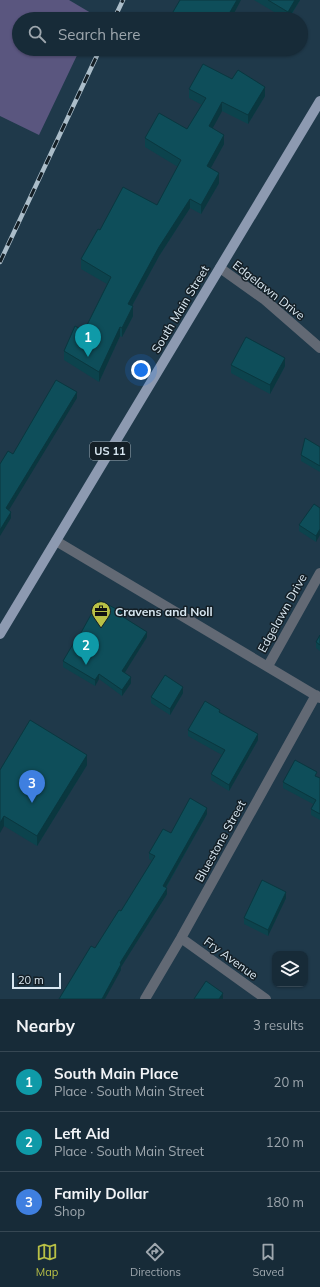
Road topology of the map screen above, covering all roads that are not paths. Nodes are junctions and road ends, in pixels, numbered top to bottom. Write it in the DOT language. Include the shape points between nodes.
graph roads {
  1 [pos="320,101"];
  2 [pos="220,268"];
  3 [pos="320,348"];
  4 [pos="56,541"];
  5 [pos="320,573"];
  6 [pos="0,634"];
  7 [pos="268,666"];
  8 [pos="318,696"];
  9 [pos="181,938"];
  10 [pos="145,999"];
  11 [pos="266,999"];
  1 -- 2 [label="main road, South Main Street / US 11"];
  2 -- 3 [label="street, Edgelawn Drive" via="265,300"];
  2 -- 4 [label="main road, South Main Street / US 11"];
  4 -- 6 [label="main road, South Main Street / US 11"];
  4 -- 7 [label="street"];
  5 -- 7 [label="street, Edgelawn Drive"];
  7 -- 8 [label="street"];
  8 -- 9 [label="street, Bluestone Street"];
  9 -- 10 [label="street, Bluestone Street"];
  9 -- 11 [label="street, Fry Avenue"];
}
